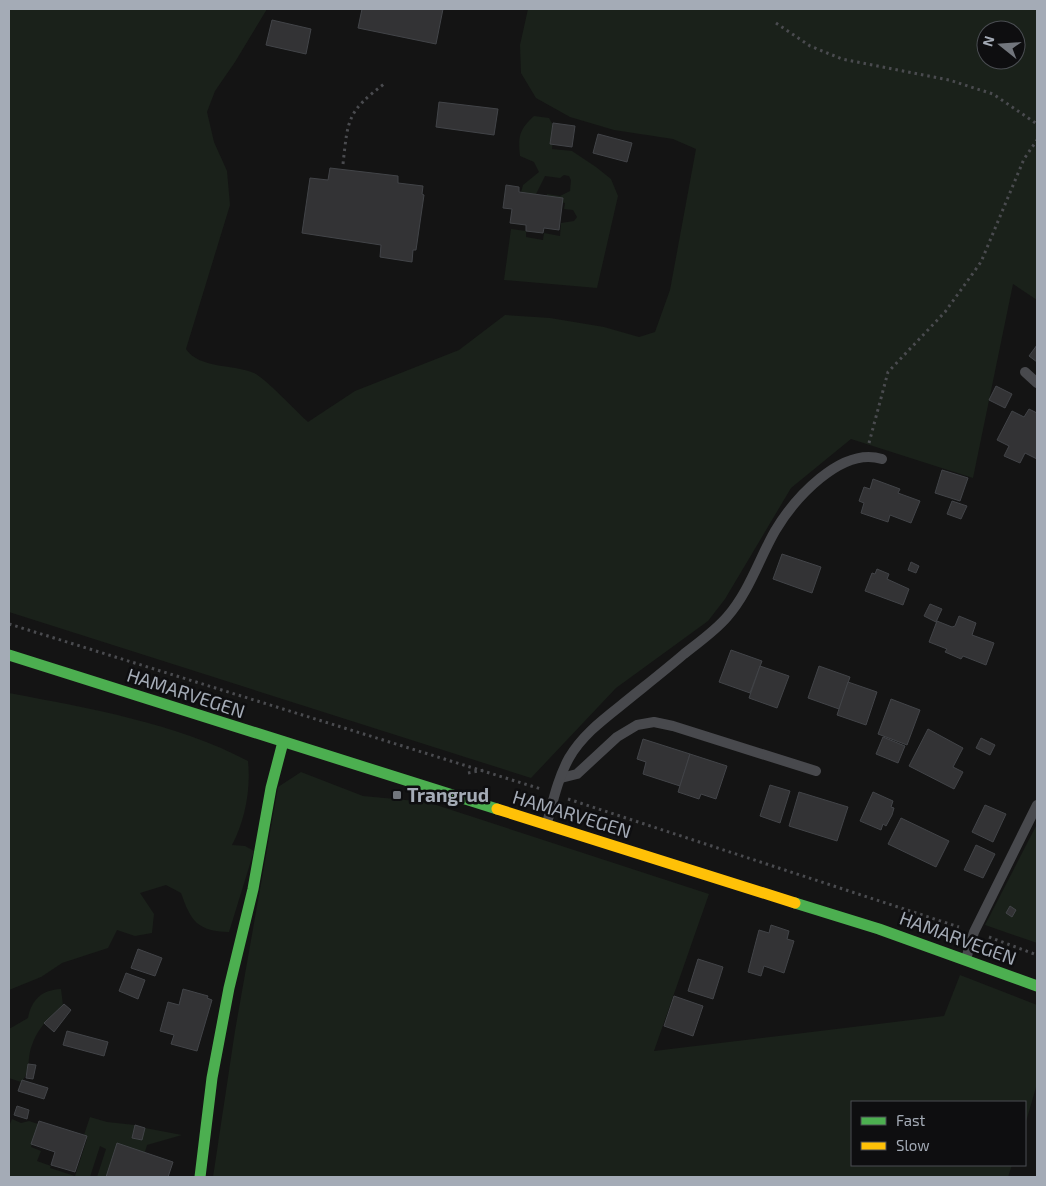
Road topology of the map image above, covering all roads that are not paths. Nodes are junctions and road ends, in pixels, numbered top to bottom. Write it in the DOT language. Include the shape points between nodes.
graph roads {
  1 [pos="1025,372"];
  2 [pos="1037,383"];
  3 [pos="882,459"];
  4 [pos="9,655"];
  5 [pos="283,742"];
  6 [pos="816,771"];
  7 [pos="561,778"];
  8 [pos="1037,805"];
  9 [pos="547,824"];
  10 [pos="965,960"];
  11 [pos="1037,986"];
  12 [pos="200,1177"];
  1 -- 2 [label="lane"];
  3 -- 7 [label="lane" via="866,456 846,461 808,490 776,529 743,595 727,618 588,733 569,759"];
  4 -- 5 [label="main road, HAMARVEGEN"];
  5 -- 9 [label="main road, HAMARVEGEN"];
  5 -- 12 [label="main road" via="212,1078"];
  6 -- 7 [label="lane" via="654,722 627,730 577,774"];
  7 -- 9 [label="lane"];
  8 -- 10 [label="lane" via="974,932"];
  9 -- 10 [label="main road, HAMARVEGEN" via="879,929"];
  10 -- 11 [label="main road, HAMARVEGEN"];
}
